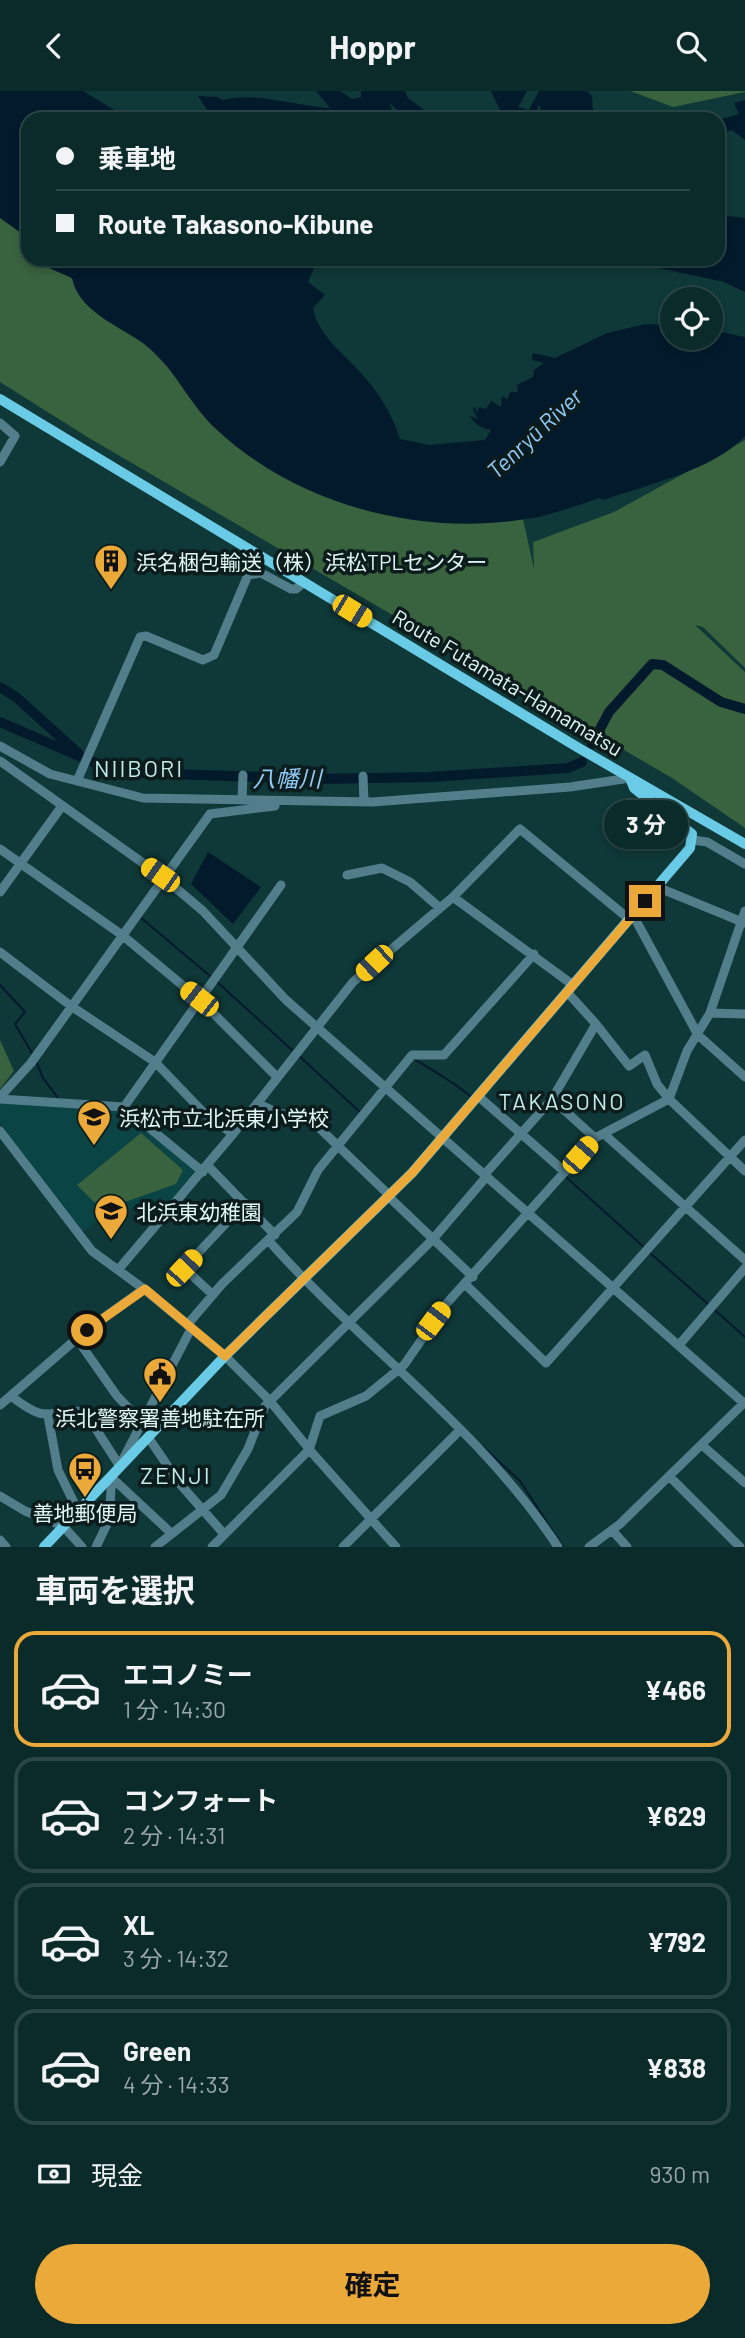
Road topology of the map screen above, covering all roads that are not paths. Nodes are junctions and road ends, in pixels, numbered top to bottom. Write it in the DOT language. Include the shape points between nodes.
graph roads {
  1 [pos="0,399"];
  2 [pos="0,423"];
  3 [pos="0,462"];
  4 [pos="304,582"];
  5 [pos="0,746"];
  6 [pos="0,761"];
  7 [pos="243,775"];
  8 [pos="363,776"];
  9 [pos="630,778"];
  10 [pos="77,781"];
  11 [pos="242,800"];
  12 [pos="299,802"];
  13 [pos="363,802"];
  14 [pos="62,806"];
  15 [pos="693,840"];
  16 [pos="745,844"];
  17 [pos="0,849"];
  18 [pos="21,863"];
  19 [pos="745,864"];
  20 [pos="347,875"];
  21 [pos="164,878"];
  22 [pos="281,885"];
  23 [pos="657,887"];
  24 [pos="0,892"];
  25 [pos="453,897"];
  26 [pos="440,908"];
  27 [pos="745,911"];
  28 [pos="631,917"];
  29 [pos="743,923"];
  30 [pos="122,935"];
  31 [pos="237,946"];
  32 [pos="0,952"];
  33 [pos="534,954"];
  34 [pos="570,989"];
  35 [pos="199,999"];
  36 [pos="71,1006"];
  37 [pos="710,1013"];
  38 [pos="745,1014"];
  39 [pos="596,1024"];
  40 [pos="317,1025"];
  41 [pos="698,1035"];
  42 [pos="155,1062"];
  43 [pos="277,1077"];
  44 [pos="745,1077"];
  45 [pos="385,1086"];
  46 [pos="478,1096"];
  47 [pos="0,1098"];
  48 [pos="552,1099"];
  49 [pos="669,1099"];
  50 [pos="257,1103"];
  51 [pos="124,1107"];
  52 [pos="0,1131"];
  53 [pos="233,1134"];
  54 [pos="519,1135"];
  55 [pos="600,1136"];
  56 [pos="443,1137"];
  57 [pos="745,1140"];
  58 [pos="338,1144"];
  59 [pos="728,1156"];
  60 [pos="205,1170"];
  61 [pos="745,1171"];
  62 [pos="564,1174"];
  63 [pos="486,1175"];
  64 [pos="389,1197"];
  65 [pos="243,1204"];
  66 [pos="684,1208"];
  67 [pos="529,1213"];
  68 [pos="272,1238"];
  69 [pos="433,1239"];
  70 [pos="745,1260"];
  71 [pos="745,1268"];
  72 [pos="118,1270"];
  73 [pos="304,1280"];
  74 [pos="469,1281"];
  75 [pos="613,1287"];
  76 [pos="145,1289"];
  77 [pos="213,1295"];
  78 [pos="348,1324"];
  79 [pos="189,1327"];
  80 [pos="77,1339"];
  81 [pos="679,1345"];
  82 [pos="225,1356"];
  83 [pos="397,1371"];
  84 [pos="11,1396"];
  85 [pos="270,1401"];
  86 [pos="745,1403"];
  87 [pos="0,1405"];
  88 [pos="48,1416"];
  89 [pos="143,1423"];
  90 [pos="460,1430"];
  91 [pos="148,1437"];
  92 [pos="702,1445"];
  93 [pos="309,1450"];
  94 [pos="119,1465"];
  95 [pos="669,1476"];
  96 [pos="111,1478"];
  97 [pos="745,1483"];
  98 [pos="1,1499"];
  99 [pos="203,1510"];
  100 [pos="78,1511"];
  101 [pos="372,1519"];
  102 [pos="63,1526"];
  103 [pos="612,1530"];
  104 [pos="170,1532"];
  105 [pos="0,1540"];
  106 [pos="220,1542"];
  107 [pos="6,1547"];
  108 [pos="44,1547"];
  109 [pos="82,1547"];
  110 [pos="96,1547"];
  111 [pos="155,1547"];
  112 [pos="343,1547"];
  113 [pos="396,1547"];
  114 [pos="558,1547"];
  115 [pos="589,1547"];
  116 [pos="627,1547"];
  117 [pos="740,1547"];
  1 -- 4 [label="main road, Route Futamata-Hamamatsu"];
  2 -- 3 [label="street" via="15,436"];
  4 -- 9 [label="main road, Route Futamata-Hamamatsu"];
  4 -- 10 [label="street" via="291,589 261,573 248,575 209,659 140,637"];
  5 -- 10 [label="street" via="33,766"];
  6 -- 14 [label="street"];
  7 -- 11 [label="street"];
  8 -- 13 [label="street"];
  9 -- 13 [label="street" via="570,787"];
  9 -- 15 [label="main road" via="634,788 687,829"];
  9 -- 16 [label="main road, Route Futamata-Hamamatsu"];
  10 -- 11 [label="street" via="143,798"];
  11 -- 12 [label="street"];
  12 -- 13 [label="street"];
  12 -- 21 [label="street" via="210,814"];
  14 -- 18 [label="street"];
  14 -- 21 [label="street"];
  15 -- 19 [label="street" via="707,842"];
  15 -- 23 [label="main road"];
  17 -- 18 [label="street"];
  18 -- 24 [label="street"];
  18 -- 30 [label="street"];
  20 -- 26 [label="street" via="382,868 410,882"];
  21 -- 30 [label="street"];
  21 -- 31 [label="street"];
  22 -- 31 [label="street"];
  23 -- 28 [label="main road"];
  23 -- 29 [label="street"];
  25 -- 26 [label="street"];
  25 -- 28 [label="street" via="520,829"];
  25 -- 33 [label="street"];
  26 -- 40 [label="street" via="353,982"];
  27 -- 29 [label="street"];
  28 -- 34 [label="main road"];
  28 -- 41 [label="street"];
  29 -- 37 [label="street"];
  30 -- 35 [label="street"];
  30 -- 36 [label="street"];
  31 -- 35 [label="street"];
  31 -- 40 [label="street" via="286,1000"];
  32 -- 36 [label="street"];
  33 -- 34 [label="street"];
  33 -- 45 [label="street" via="444,1055 412,1055"];
  34 -- 39 [label="street"];
  34 -- 46 [label="main road"];
  35 -- 42 [label="street"];
  35 -- 43 [label="street"];
  36 -- 42 [label="street"];
  36 -- 47 [label="street"];
  37 -- 38 [label="street"];
  37 -- 41 [label="street"];
  39 -- 48 [label="street"];
  39 -- 49 [label="street" via="629,1066 645,1055"];
  40 -- 43 [label="street"];
  40 -- 45 [label="street"];
  41 -- 44 [label="street"];
  41 -- 49 [label="street"];
  42 -- 51 [label="street"];
  42 -- 53 [label="street" via="205,1114"];
  43 -- 50 [label="street"];
  45 -- 56 [label="street"];
  45 -- 58 [label="street"];
  46 -- 54 [label="street"];
  46 -- 56 [label="main road"];
  47 -- 51 [label="street"];
  48 -- 54 [label="street"];
  48 -- 55 [label="street"];
  49 -- 55 [label="street"];
  49 -- 59 [label="street"];
  50 -- 53 [label="street"];
  50 -- 58 [label="street" via="311,1121"];
  51 -- 60 [label="street"];
  52 -- 72 [label="street" via="81,1239"];
  53 -- 60 [label="street"];
  54 -- 62 [label="street"];
  54 -- 63 [label="street"];
  55 -- 62 [label="street"];
  55 -- 66 [label="street"];
  56 -- 63 [label="street"];
  56 -- 64 [label="main road"];
  57 -- 59 [label="street"];
  58 -- 64 [label="street"];
  58 -- 68 [label="street" via="318,1170 298,1212"];
  59 -- 61 [label="street"];
  59 -- 66 [label="street"];
  60 -- 65 [label="street"];
  60 -- 72 [label="street"];
  62 -- 67 [label="street"];
  63 -- 67 [label="street"];
  63 -- 69 [label="street"];
  64 -- 69 [label="street"];
  64 -- 73 [label="main road"];
  65 -- 68 [label="street"];
  65 -- 77 [label="street" via="184,1268"];
  66 -- 70 [label="street"];
  66 -- 75 [label="street"];
  67 -- 74 [label="street"];
  67 -- 75 [label="street"];
  68 -- 73 [label="street"];
  68 -- 77 [label="street"];
  69 -- 74 [label="street"];
  69 -- 78 [label="street"];
  71 -- 81 [label="street"];
  72 -- 76 [label="street"];
  73 -- 78 [label="street"];
  73 -- 82 [label="main road"];
  74 -- 75 [label="street" via="546,1363"];
  74 -- 83 [label="street"];
  75 -- 81 [label="street"];
  76 -- 79 [label="street"];
  76 -- 80 [label="street"];
  77 -- 79 [label="street"];
  78 -- 83 [label="street"];
  78 -- 85 [label="street"];
  79 -- 82 [label="street"];
  79 -- 89 [label="street"];
  80 -- 84 [label="street"];
  80 -- 89 [label="street" via="117,1396"];
  81 -- 86 [label="street"];
  82 -- 85 [label="street"];
  82 -- 91 [label="main road"];
  83 -- 90 [label="street"];
  83 -- 93 [label="street" via="366,1396 320,1416"];
  84 -- 87 [label="street"];
  84 -- 88 [label="street" via="29,1410"];
  85 -- 93 [label="street"];
  85 -- 99 [label="street" via="221,1495"];
  86 -- 92 [label="street"];
  88 -- 94 [label="street" via="85,1412"];
  88 -- 100 [label="street" via="58,1471"];
  89 -- 94 [label="street"];
  90 -- 101 [label="street"];
  90 -- 114 [label="street" via="512,1482"];
  91 -- 96 [label="main road"];
  91 -- 99 [label="street"];
  92 -- 95 [label="street"];
  92 -- 97 [label="street"];
  93 -- 101 [label="street"];
  93 -- 106 [label="street"];
  94 -- 96 [label="street"];
  95 -- 103 [label="street"];
  95 -- 117 [label="street"];
  96 -- 100 [label="main road"];
  96 -- 104 [label="street"];
  96 -- 110 [label="street" via="109,1520"];
  98 -- 102 [label="street"];
  99 -- 104 [label="street"];
  99 -- 106 [label="street"];
  100 -- 102 [label="main road"];
  101 -- 112 [label="street"];
  101 -- 113 [label="street"];
  102 -- 108 [label="main road"];
  102 -- 109 [label="street"];
  103 -- 115 [label="street"];
  103 -- 116 [label="street"];
  104 -- 111 [label="street"];
  105 -- 107 [label="street"];
}
